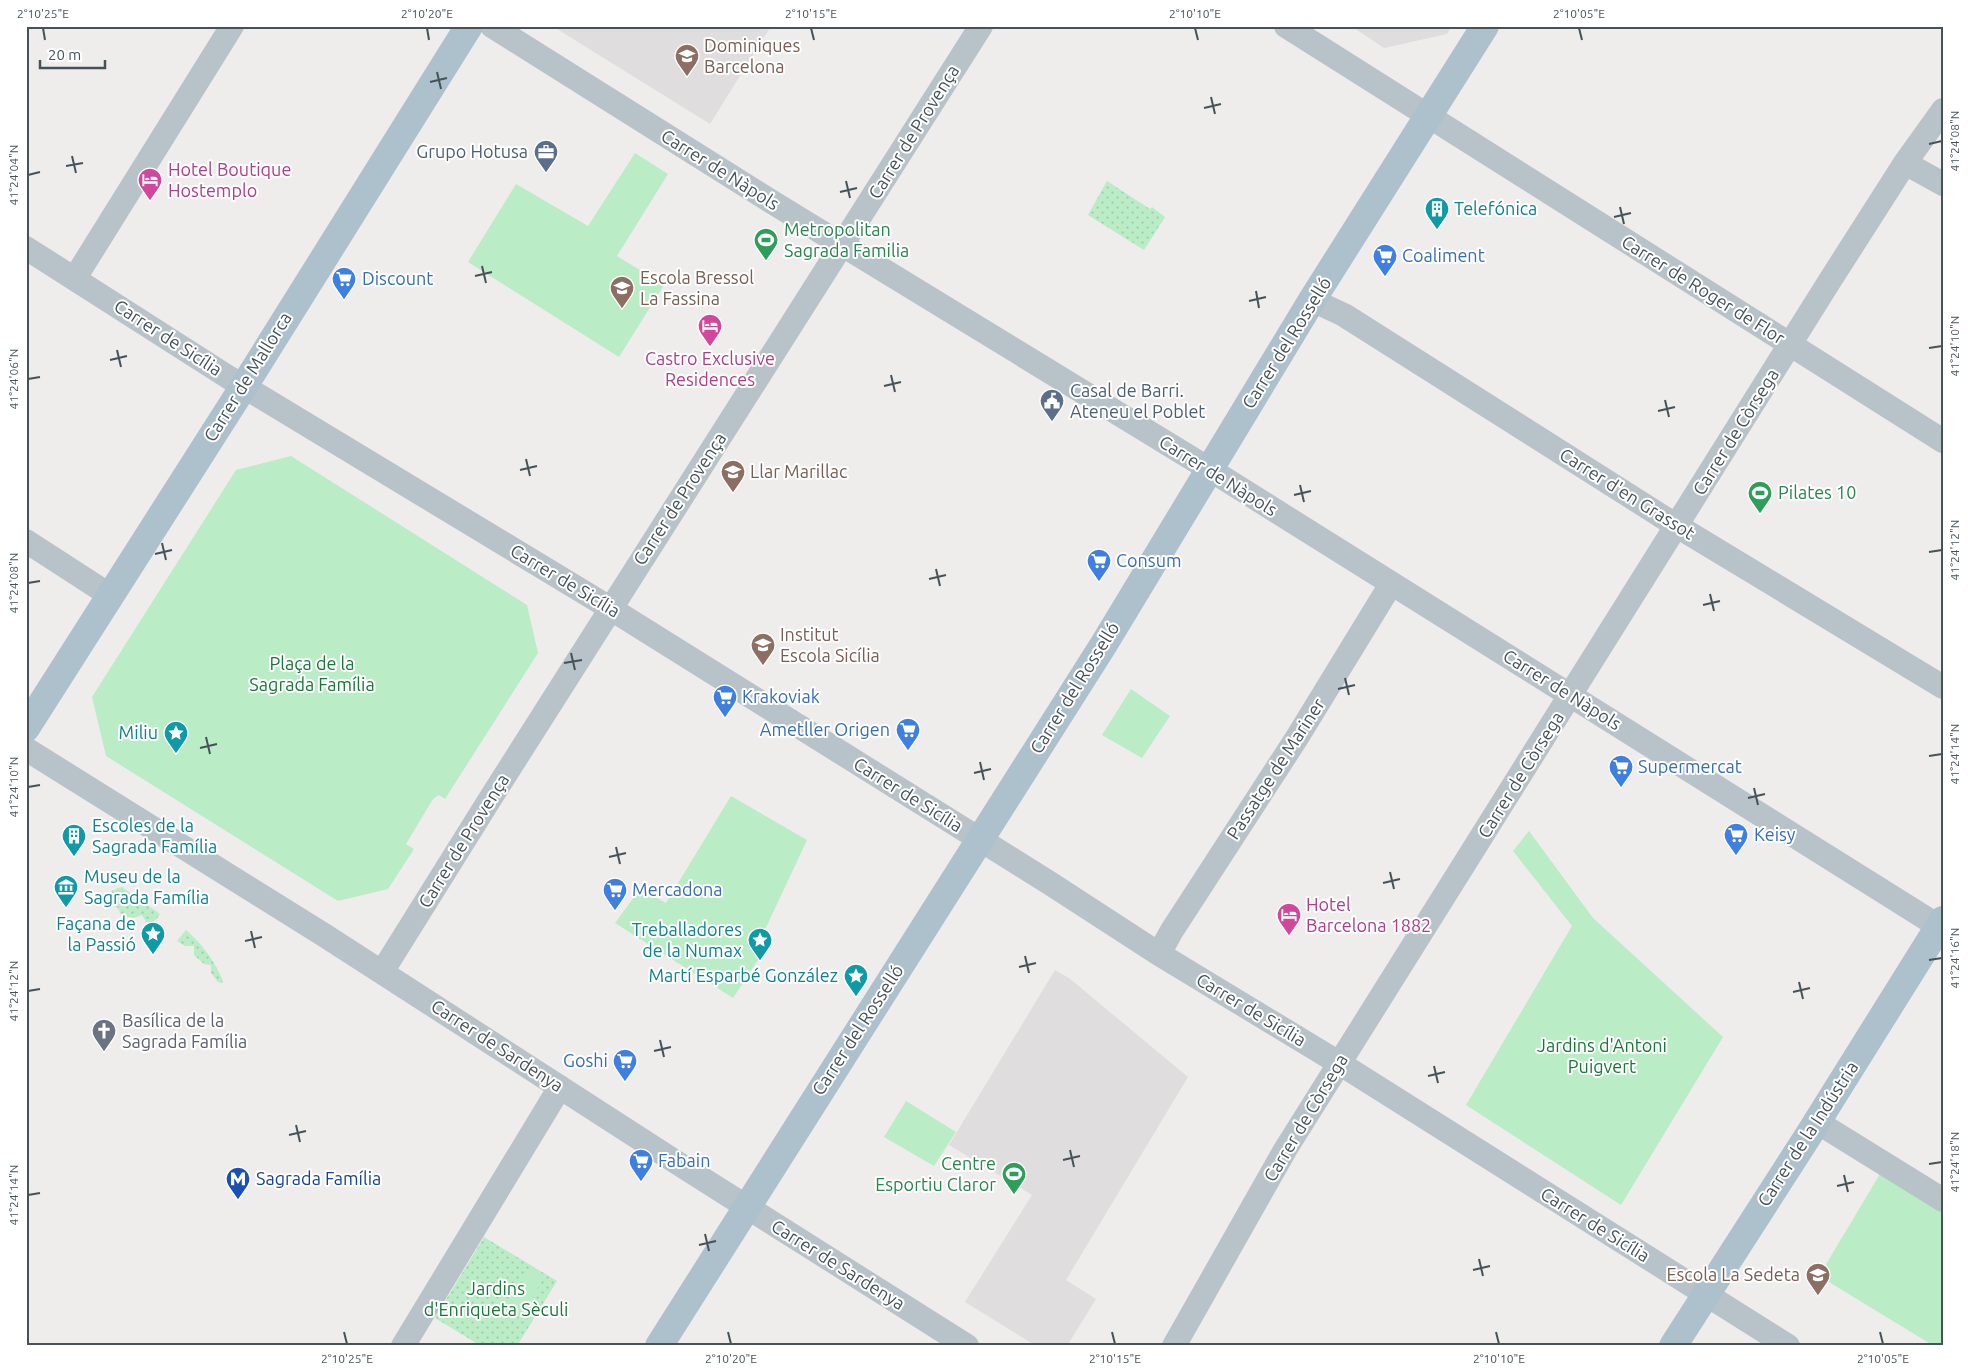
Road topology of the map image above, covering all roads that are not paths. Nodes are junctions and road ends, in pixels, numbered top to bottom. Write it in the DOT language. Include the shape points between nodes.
graph roads {
  1 [pos="232,26"];
  2 [pos="469,26"];
  3 [pos="492,26"];
  4 [pos="980,26"];
  5 [pos="1286,26"];
  6 [pos="1485,26"];
  7 [pos="1943,110"];
  8 [pos="1429,117"];
  9 [pos="1905,163"];
  10 [pos="1943,184"];
  11 [pos="841,244"];
  12 [pos="26,248"];
  13 [pos="75,278"];
  14 [pos="1312,300"];
  15 [pos="1790,345"];
  16 [pos="244,386"];
  17 [pos="1943,441"];
  18 [pos="1209,469"];
  19 [pos="1677,526"];
  20 [pos="26,541"];
  21 [pos="1391,584"];
  22 [pos="111,596"];
  23 [pos="610,608"];
  24 [pos="1943,687"];
  25 [pos="1571,695"];
  26 [pos="26,728"];
  27 [pos="26,749"];
  28 [pos="980,841"];
  29 [pos="1941,926"];
  30 [pos="1159,954"];
  31 [pos="382,972"];
  32 [pos="1339,1064"];
  33 [pos="560,1087"];
  34 [pos="1817,1122"];
  35 [pos="1943,1200"];
  36 [pos="746,1206"];
  37 [pos="1706,1294"];
  38 [pos="403,1346"];
  39 [pos="659,1346"];
  40 [pos="967,1346"];
  41 [pos="1174,1346"];
  42 [pos="1673,1346"];
  43 [pos="1788,1346"];
  1 -- 13 [label="street"];
  2 -- 16 [label="main road, Carrer de Mallorca"];
  3 -- 11 [label="street, Carrer de Nàpols"];
  4 -- 11 [label="street, Carrer de Provença"];
  5 -- 8 [label="street, Carrer de Roger de Flor"];
  6 -- 8 [label="main road, Carrer del Rosselló"];
  7 -- 9 [label="street, Carrer de Còrsega"];
  8 -- 14 [label="main road, Carrer del Rosselló"];
  8 -- 15 [label="street, Carrer de Roger de Flor"];
  9 -- 10 [label="street"];
  9 -- 15 [label="street, Carrer de Còrsega"];
  11 -- 18 [label="street, Carrer de Nàpols"];
  11 -- 23 [label="street, Carrer de Provença"];
  12 -- 13 [label="street, Carrer de Sicília"];
  13 -- 16 [label="street, Carrer de Sicília"];
  14 -- 18 [label="main road, Carrer del Rosselló"];
  14 -- 19 [label="street, Carrer d'en Grassot" via="1344,315"];
  15 -- 17 [label="street, Carrer de Roger de Flor"];
  15 -- 19 [label="street, Carrer de Còrsega"];
  16 -- 22 [label="main road, Carrer de Mallorca"];
  16 -- 23 [label="street, Carrer de Sicília"];
  18 -- 21 [label="street, Carrer de Nàpols"];
  18 -- 28 [label="main road, Carrer del Rosselló"];
  19 -- 24 [label="street, Carrer d'en Grassot"];
  19 -- 25 [label="street, Carrer de Còrsega"];
  20 -- 22 [label="street"];
  21 -- 25 [label="street, Carrer de Nàpols"];
  21 -- 30 [label="street, Passatge de Mariner"];
  22 -- 26 [label="main road, Carrer de Mallorca"];
  23 -- 28 [label="street, Carrer de Sicília"];
  23 -- 31 [label="street, Carrer de Provença"];
  25 -- 29 [label="street, Carrer de Nàpols"];
  25 -- 32 [label="street, Carrer de Còrsega"];
  27 -- 31 [label="street, Carrer de Sardenya"];
  28 -- 30 [label="street, Carrer de Sicília"];
  28 -- 36 [label="main road, Carrer del Rosselló"];
  29 -- 34 [label="main road, Carrer de la Indústria"];
  30 -- 32 [label="street, Carrer de Sicília"];
  31 -- 33 [label="street, Carrer de Sardenya"];
  32 -- 37 [label="street, Carrer de Sicília"];
  32 -- 41 [label="street, Carrer de Còrsega" via="1285,1150"];
  33 -- 36 [label="street, Carrer de Sardenya"];
  33 -- 38 [label="street"];
  34 -- 35 [label="street"];
  34 -- 37 [label="main road, Carrer de la Indústria"];
  36 -- 39 [label="main road, Carrer del Rosselló"];
  36 -- 40 [label="street, Carrer de Sardenya"];
  37 -- 42 [label="main road, Carrer de la Indústria"];
  37 -- 43 [label="street, Carrer de Sicília"];
}
